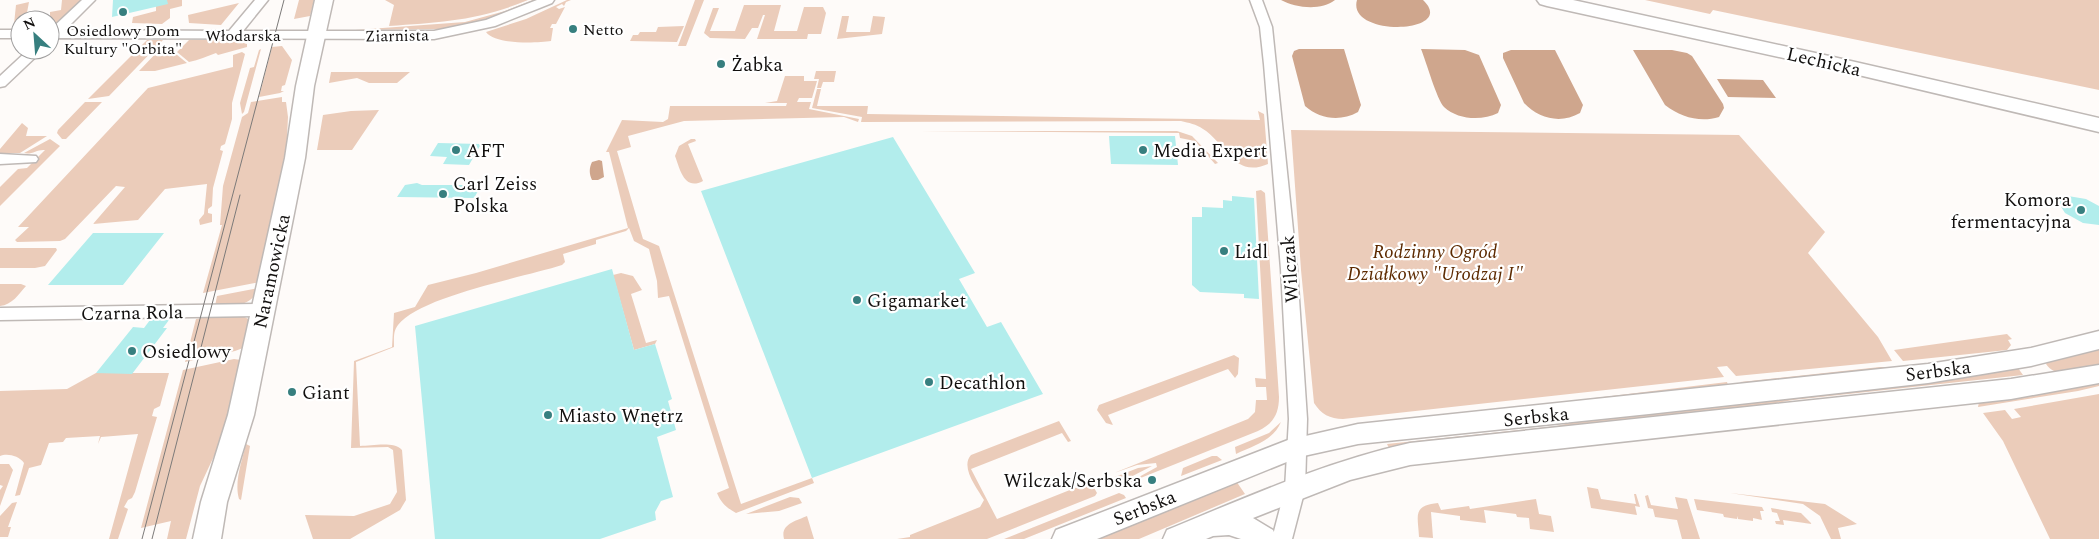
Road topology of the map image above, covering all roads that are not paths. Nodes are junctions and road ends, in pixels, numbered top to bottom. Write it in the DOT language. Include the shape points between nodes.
graph roads {
  1 [pos="90,0"];
  2 [pos="262,0"];
  3 [pos="324,0"];
  4 [pos="548,0"];
  5 [pos="1256,0"];
  6 [pos="1547,0"];
  7 [pos="1579,0"];
  8 [pos="252,5"];
  9 [pos="60,28"];
  10 [pos="60,33"];
  11 [pos="232,35"];
  12 [pos="316,36"];
  13 [pos="25,60"];
  14 [pos="0,83"];
  15 [pos="2099,112"];
  16 [pos="2099,125"];
  17 [pos="0,158"];
  18 [pos="31,159"];
  19 [pos="263,310"];
  20 [pos="0,314"];
  21 [pos="2099,340"];
  22 [pos="2022,359"];
  23 [pos="2099,374"];
  24 [pos="2048,384"];
  25 [pos="1297,447"];
  26 [pos="1295,489"];
  27 [pos="1203,528"];
  28 [pos="207,539"];
  29 [pos="1066,539"];
  30 [pos="1177,539"];
  31 [pos="1263,539"];
  32 [pos="1282,539"];
  1 -- 9 [label="street"];
  2 -- 8 [label="street"];
  3 -- 12 [label="street, Naramowicka"];
  4 -- 12 [label="street, Ziarnista" via="513,16 434,35"];
  5 -- 25 [label="street, Wilczak" via="1269,44 1290,269"];
  6 -- 16 [label="main road, Lechicka"];
  7 -- 15 [label="main road, Lechicka"];
  8 -- 11 [label="street"];
  10 -- 11 [label="street, Włodarska"];
  11 -- 12 [label="street, Włodarska"];
  12 -- 19 [label="street, Naramowicka"];
  13 -- 14 [label="street"];
  17 -- 18 [label="street"];
  19 -- 20 [label="street, Czarna Rola"];
  19 -- 28 [label="street, Naramowicka" via="241,415 214,502"];
  21 -- 22 [label="street, Serbska"];
  22 -- 24 [label="street"];
  22 -- 25 [label="street, Serbska" via="1742,394 1358,434"];
  23 -- 24 [label="street, Serbska"];
  24 -- 26 [label="street, Serbska" via="1417,453 1348,469"];
  25 -- 26 [label="street, Wilczak"];
  25 -- 29 [label="street, Serbska"];
  26 -- 27 [label="street, Serbska"];
  26 -- 32 [label="street, Wilczak"];
  27 -- 30 [label="street, Serbska"];
  27 -- 31 [label="street" via="1235,524"];
}
